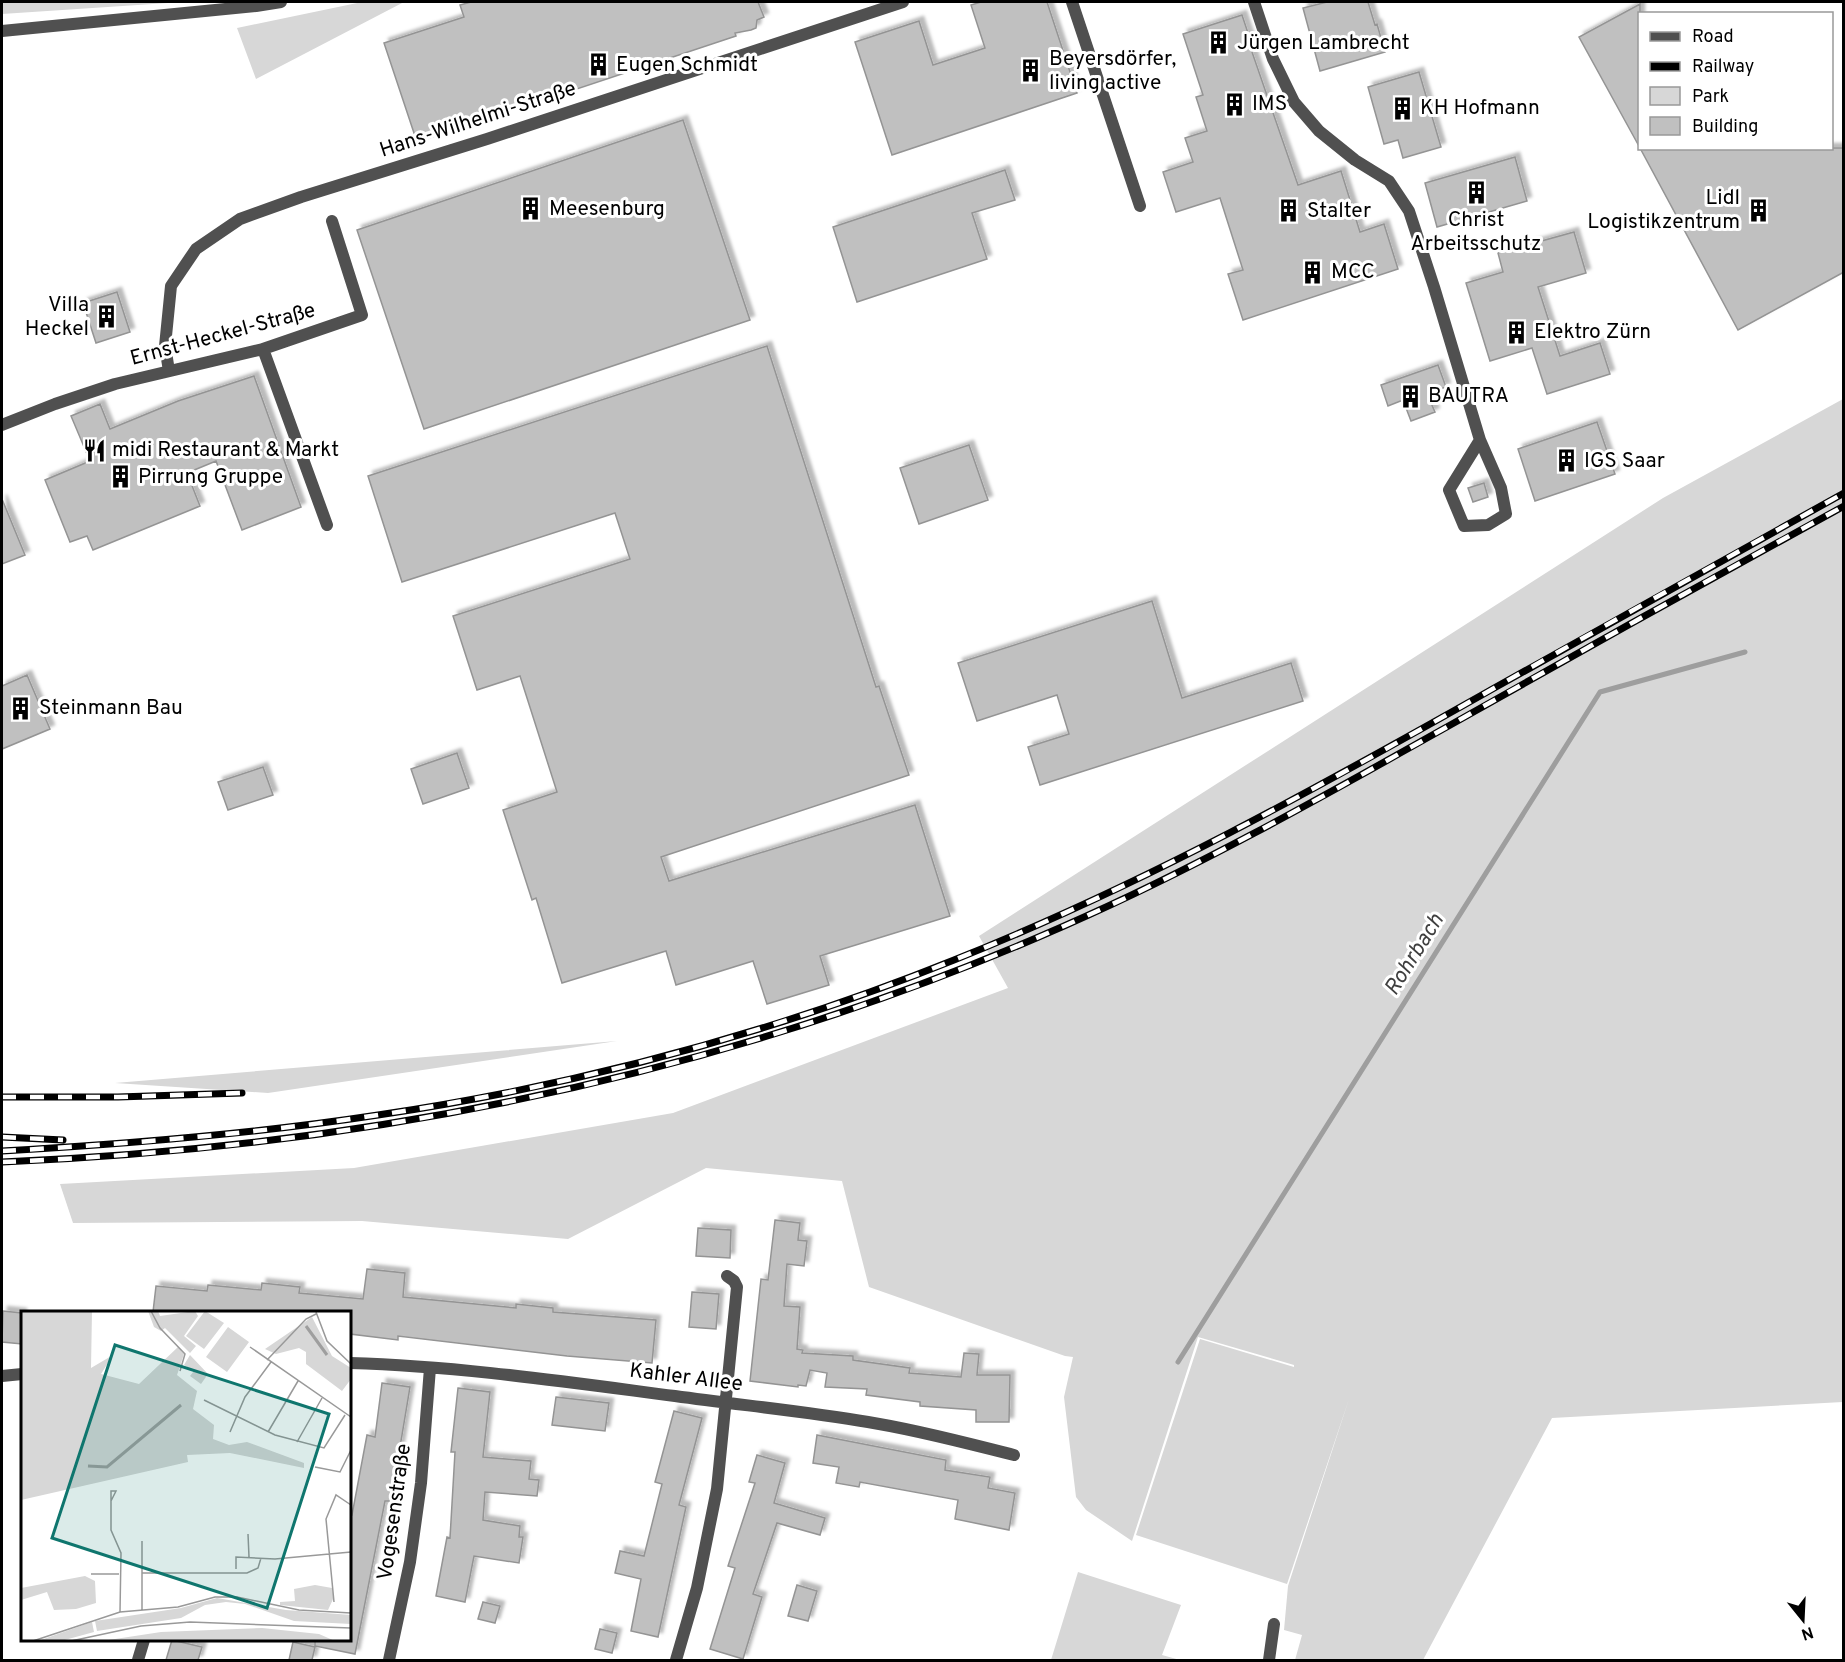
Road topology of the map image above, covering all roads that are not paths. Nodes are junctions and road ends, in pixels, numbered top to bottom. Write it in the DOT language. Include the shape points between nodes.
graph roads {
  1 [pos="281,2"];
  2 [pos="903,2"];
  3 [pos="1072,2"];
  4 [pos="1254,2"];
  5 [pos="2,31"];
  6 [pos="1140,206"];
  7 [pos="332,221"];
  8 [pos="263,349"];
  9 [pos="170,371"];
  10 [pos="2,425"];
  11 [pos="1480,440"];
  12 [pos="327,525"];
  13 [pos="727,1276"];
  14 [pos="351,1363"];
  15 [pos="430,1368"];
  16 [pos="21,1374"];
  17 [pos="2,1376"];
  18 [pos="725,1403"];
  19 [pos="1014,1455"];
  20 [pos="1274,1624"];
  21 [pos="144,1641"];
  22 [pos="138,1660"];
  23 [pos="389,1660"];
  24 [pos="676,1660"];
  25 [pos="1269,1660"];
  1 -- 5 [label="street"];
  2 -- 9 [label="street, Hans-Wilhelmi-Straße" via="240,219 196,249 171,286 165,346"];
  3 -- 6 [label="street"];
  4 -- 11 [label="street" via="1273,59 1294,102 1319,131 1389,181 1409,211"];
  7 -- 8 [label="street, Ernst-Heckel-Straße" via="362,315"];
  8 -- 9 [label="street, Ernst-Heckel-Straße"];
  8 -- 12 [label="street"];
  9 -- 10 [label="street, Ernst-Heckel-Straße" via="115,384"];
  11 -- 11 [label="street" via="1501,488 1506,514 1488,525 1464,526 1449,490"];
  13 -- 18 [label="street" via="736,1287"];
  14 -- 15 [label="street, Kahler Allee"];
  15 -- 18 [label="street, Kahler Allee"];
  15 -- 23 [label="street, Vogesenstraße" via="410,1562"];
  16 -- 17 [label="street"];
  18 -- 19 [label="street, Kahler Allee" via="869,1422"];
  18 -- 24 [label="street" via="717,1489 697,1588"];
  20 -- 25 [label="street"];
  21 -- 22 [label="street"];
}
